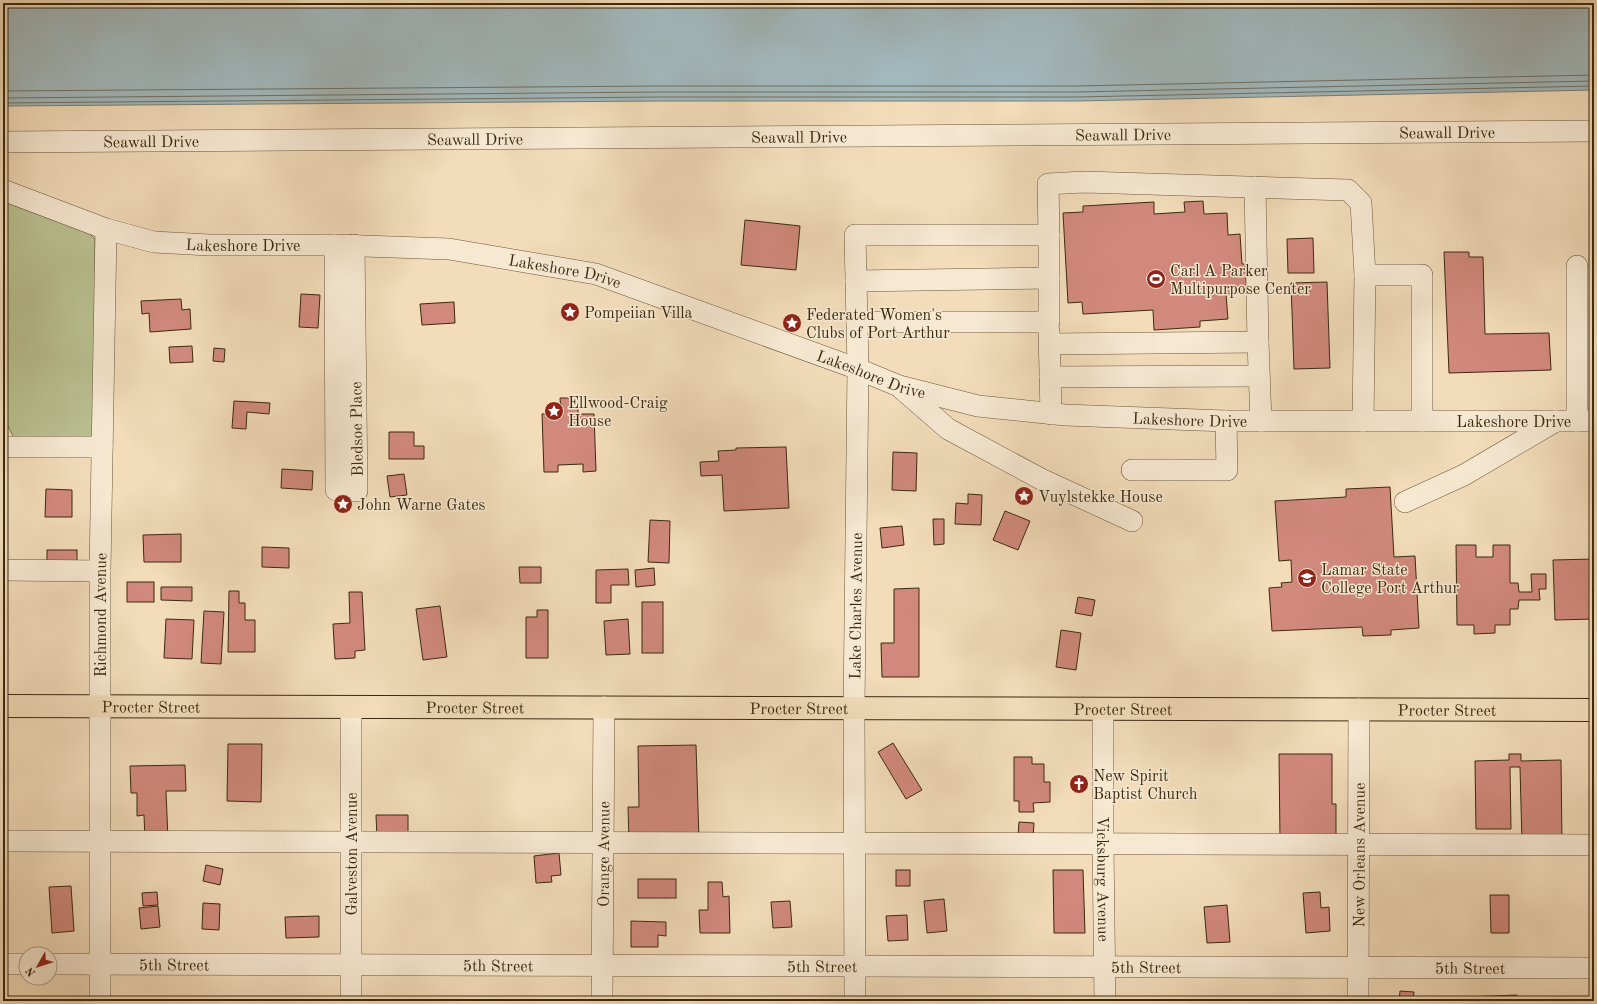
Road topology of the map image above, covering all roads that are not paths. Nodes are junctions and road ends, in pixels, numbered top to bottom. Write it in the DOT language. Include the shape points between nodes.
graph roads {
  1 [pos="1594,130"];
  2 [pos="3,142"];
  3 [pos="1255,187"];
  4 [pos="3,190"];
  5 [pos="106,229"];
  6 [pos="1048,235"];
  7 [pos="345,245"];
  8 [pos="1577,266"];
  9 [pos="1365,275"];
  10 [pos="1049,278"];
  11 [pos="856,281"];
  12 [pos="857,322"];
  13 [pos="1049,322"];
  14 [pos="1258,342"];
  15 [pos="1050,344"];
  16 [pos="858,370"];
  17 [pos="1259,376"];
  18 [pos="1050,377"];
  19 [pos="898,386"];
  20 [pos="1052,414"];
  21 [pos="1226,421"];
  22 [pos="1261,421"];
  23 [pos="1363,421"];
  24 [pos="1422,421"];
  25 [pos="1576,421"];
  26 [pos="3,447"];
  27 [pos="102,447"];
  28 [pos="1132,470"];
  29 [pos="1405,502"];
  30 [pos="1132,521"];
  31 [pos="3,570"];
  32 [pos="100,571"];
  33 [pos="3,706"];
  34 [pos="100,706"];
  35 [pos="351,707"];
  36 [pos="604,707"];
  37 [pos="854,708"];
  38 [pos="1103,709"];
  39 [pos="1359,709"];
  40 [pos="1594,710"];
  41 [pos="3,841"];
  42 [pos="100,842"];
  43 [pos="351,842"];
  44 [pos="603,843"];
  45 [pos="854,843"];
  46 [pos="1103,845"];
  47 [pos="1358,845"];
  48 [pos="1594,845"];
  49 [pos="3,964"];
  50 [pos="18,964"];
  51 [pos="58,964"];
  52 [pos="101,964"];
  53 [pos="351,964"];
  54 [pos="602,965"];
  55 [pos="855,966"];
  56 [pos="1105,966"];
  57 [pos="1358,968"];
  58 [pos="1594,968"];
  59 [pos="100,1001"];
  60 [pos="351,1001"];
  61 [pos="602,1001"];
  62 [pos="855,1001"];
  63 [pos="1105,1001"];
  64 [pos="1358,1001"];
  1 -- 2 [label="street, Seawall Drive"];
  3 -- 6 [label="street" via="1084,182 1048,184"];
  3 -- 9 [label="street" via="1348,190 1361,203"];
  3 -- 14 [label="street"];
  4 -- 5 [label="street, Lakeshore Drive"];
  5 -- 7 [label="street, Lakeshore Drive" via="154,242 209,245"];
  5 -- 27 [label="street, Richmond Avenue"];
  6 -- 10 [label="street"];
  6 -- 11 [label="street, Lake Charles Avenue" via="855,235"];
  7 -- 7 [label="street, Bledsoe Place" via="336,490 357,491"];
  7 -- 16 [label="street, Lakeshore Drive" via="450,249 596,274"];
  8 -- 25 [label="street"];
  9 -- 23 [label="street"];
  9 -- 24 [label="street" via="1422,275"];
  10 -- 11 [label="street"];
  10 -- 13 [label="street"];
  11 -- 12 [label="street, Lake Charles Avenue"];
  12 -- 13 [label="street"];
  12 -- 16 [label="street, Lake Charles Avenue"];
  13 -- 15 [label="street"];
  14 -- 15 [label="street"];
  14 -- 17 [label="street"];
  15 -- 18 [label="street"];
  16 -- 19 [label="street, Lakeshore Drive"];
  16 -- 37 [label="street, Lake Charles Avenue"];
  17 -- 18 [label="street"];
  17 -- 22 [label="street"];
  18 -- 20 [label="street"];
  19 -- 20 [label="street, Lakeshore Drive" via="978,406"];
  19 -- 30 [label="street" via="948,429 1040,480"];
  20 -- 21 [label="street, Lakeshore Drive"];
  21 -- 22 [label="street, Lakeshore Drive"];
  21 -- 28 [label="street" via="1227,470"];
  22 -- 23 [label="street, Lakeshore Drive"];
  23 -- 24 [label="street, Lakeshore Drive"];
  24 -- 25 [label="street, Lakeshore Drive"];
  25 -- 29 [label="street"];
  26 -- 27 [label="street"];
  27 -- 32 [label="street, Richmond Avenue"];
  31 -- 32 [label="street"];
  32 -- 34 [label="street, Richmond Avenue"];
  33 -- 34 [label="main road, Procter Street"];
  34 -- 35 [label="main road, Procter Street"];
  34 -- 42 [label="street, Richmond Avenue"];
  35 -- 36 [label="main road, Procter Street"];
  35 -- 43 [label="street, Galveston Avenue"];
  36 -- 37 [label="main road, Procter Street"];
  36 -- 44 [label="street, Orange Avenue"];
  37 -- 38 [label="main road, Procter Street"];
  37 -- 45 [label="street, Lake Charles Avenue"];
  38 -- 39 [label="main road, Procter Street"];
  38 -- 46 [label="street, Vicksburg Avenue"];
  39 -- 40 [label="main road, Procter Street"];
  39 -- 47 [label="street, New Orleans Avenue"];
  41 -- 42 [label="street"];
  42 -- 43 [label="street"];
  42 -- 52 [label="street, Richmond Avenue"];
  43 -- 44 [label="street"];
  43 -- 53 [label="street, Galveston Avenue"];
  44 -- 45 [label="street"];
  44 -- 54 [label="street, Orange Avenue"];
  45 -- 46 [label="street"];
  45 -- 55 [label="street, Lake Charles Avenue"];
  46 -- 47 [label="street"];
  46 -- 56 [label="street, Vicksburg Avenue"];
  47 -- 48 [label="street"];
  47 -- 57 [label="street, New Orleans Avenue"];
  49 -- 50 [label="street"];
  51 -- 52 [label="street, 5th Street"];
  52 -- 53 [label="street, 5th Street"];
  52 -- 59 [label="street, Richmond Avenue"];
  53 -- 54 [label="street, 5th Street"];
  53 -- 60 [label="street, Galveston Avenue"];
  54 -- 55 [label="street, 5th Street"];
  54 -- 61 [label="street, Orange Avenue"];
  55 -- 56 [label="street, 5th Street"];
  55 -- 62 [label="street, Lake Charles Avenue"];
  56 -- 57 [label="street, 5th Street"];
  56 -- 63 [label="street, Vicksburg Avenue"];
  57 -- 58 [label="street, 5th Street"];
  57 -- 64 [label="street, New Orleans Avenue"];
}
